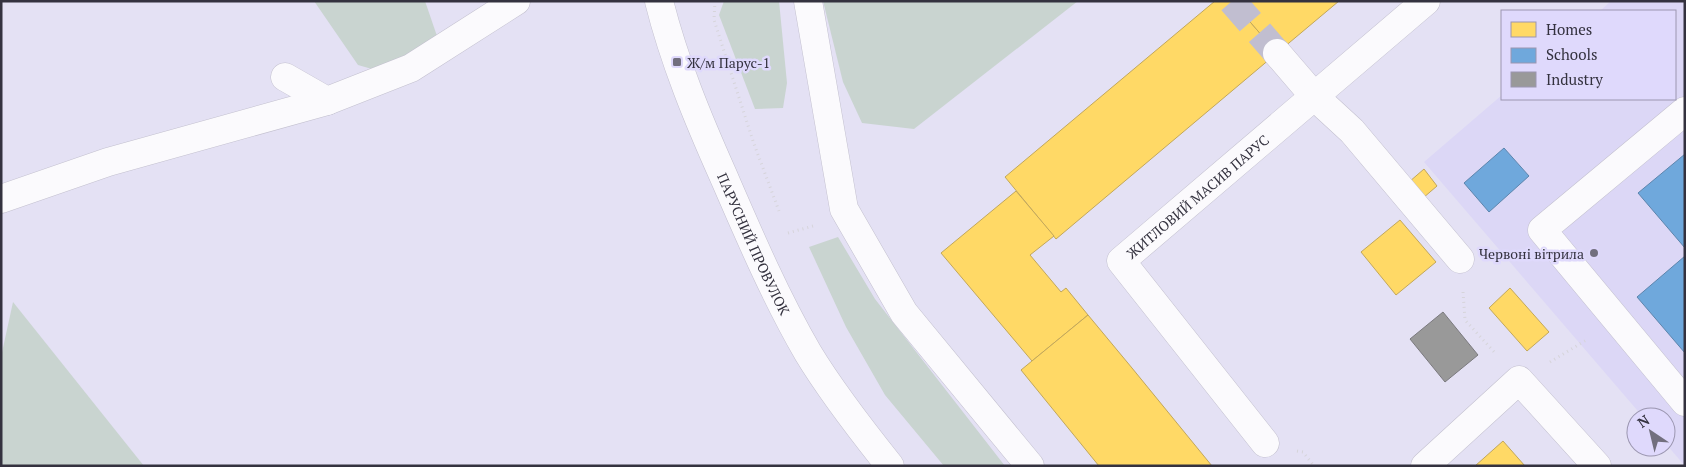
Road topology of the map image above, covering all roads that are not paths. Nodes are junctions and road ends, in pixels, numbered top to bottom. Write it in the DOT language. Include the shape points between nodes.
graph roads {
  1 [pos="516,1"];
  2 [pos="659,1"];
  3 [pos="808,1"];
  4 [pos="1426,1"];
  5 [pos="1277,53"];
  6 [pos="285,77"];
  7 [pos="1314,96"];
  8 [pos="327,101"];
  9 [pos="1685,111"];
  10 [pos="1,199"];
  11 [pos="1460,259"];
  12 [pos="1685,402"];
  13 [pos="1265,443"];
  14 [pos="890,466"];
  15 [pos="1030,466"];
  16 [pos="1425,466"];
  17 [pos="1597,466"];
  1 -- 8 [label="street" via="411,68"];
  2 -- 14 [label="street, ПАРУСНИЙ ПРОВУЛОК" via="677,62 752,243 808,353"];
  3 -- 15 [label="street" via="844,209 904,313"];
  4 -- 7 [label="street, ЖИТЛОВИЙ МАСИВ ПАРУС"];
  5 -- 7 [label="street"];
  6 -- 8 [label="street"];
  7 -- 11 [label="street" via="1352,131"];
  7 -- 13 [label="street, ЖИТЛОВИЙ МАСИВ ПАРУС" via="1122,261"];
  8 -- 10 [label="street" via="108,162"];
  9 -- 12 [label="street" via="1542,230"];
  16 -- 17 [label="street" via="1519,380"];
}
